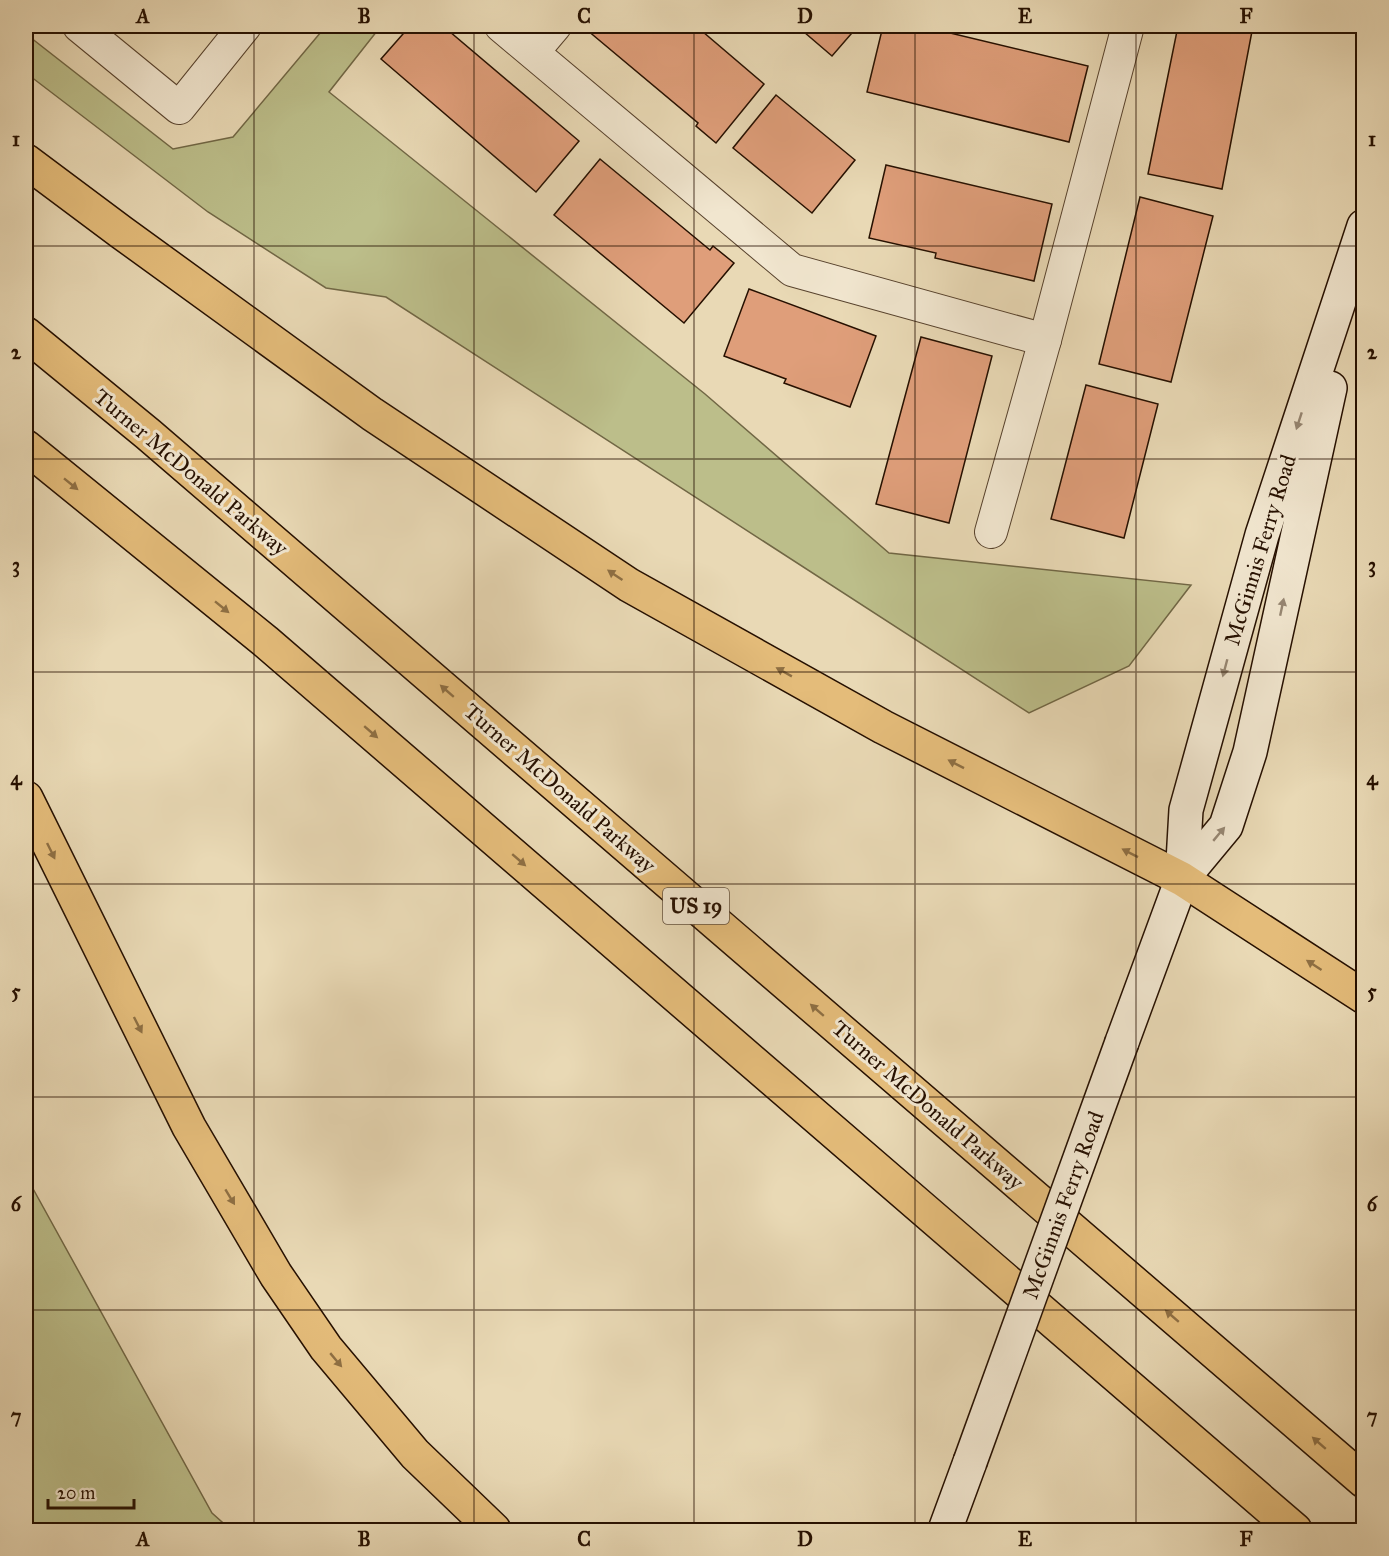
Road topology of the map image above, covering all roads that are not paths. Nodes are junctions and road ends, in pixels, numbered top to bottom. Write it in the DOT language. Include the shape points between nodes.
graph roads {
  1 [pos="79,26"];
  2 [pos="245,26"];
  3 [pos="501,26"];
  4 [pos="555,26"];
  5 [pos="1120,27"];
  6 [pos="533,52"];
  7 [pos="26,161"];
  8 [pos="1364,226"];
  9 [pos="1364,233"];
  10 [pos="26,334"];
  11 [pos="1045,340"];
  12 [pos="26,447"];
  13 [pos="991,532"];
  14 [pos="26,798"];
  15 [pos="1182,879"];
  16 [pos="1364,997"];
  17 [pos="1364,1481"];
  18 [pos="494,1530"];
  19 [pos="945,1530"];
  20 [pos="1295,1530"];
  1 -- 2 [label="street" via="179,108"];
  3 -- 6 [label="street"];
  4 -- 6 [label="street"];
  5 -- 11 [label="street"];
  6 -- 11 [label="street" via="792,270"];
  15 -- 7 [label="highway, one-way" via="883,727 629,585 372,414"];
  8 -- 15 [label="main road, McGinnis Ferry Road, one-way" via="1259,546 1186,810"];
  15 -- 9 [label="main road, McGinnis Ferry Road, one-way" via="1226,826 1250,752"];
  17 -- 10 [label="highway, Turner McDonald Parkway / US 19, one-way" via="148,434"];
  11 -- 13 [label="street"];
  12 -- 20 [label="highway, one-way" via="274,649"];
  14 -- 18 [label="highway, one-way" via="189,1127 276,1275 326,1348 415,1454"];
  16 -- 15 [label="highway, one-way"];
  15 -- 19 [label="main road, McGinnis Ferry Road, bridge"];
}
